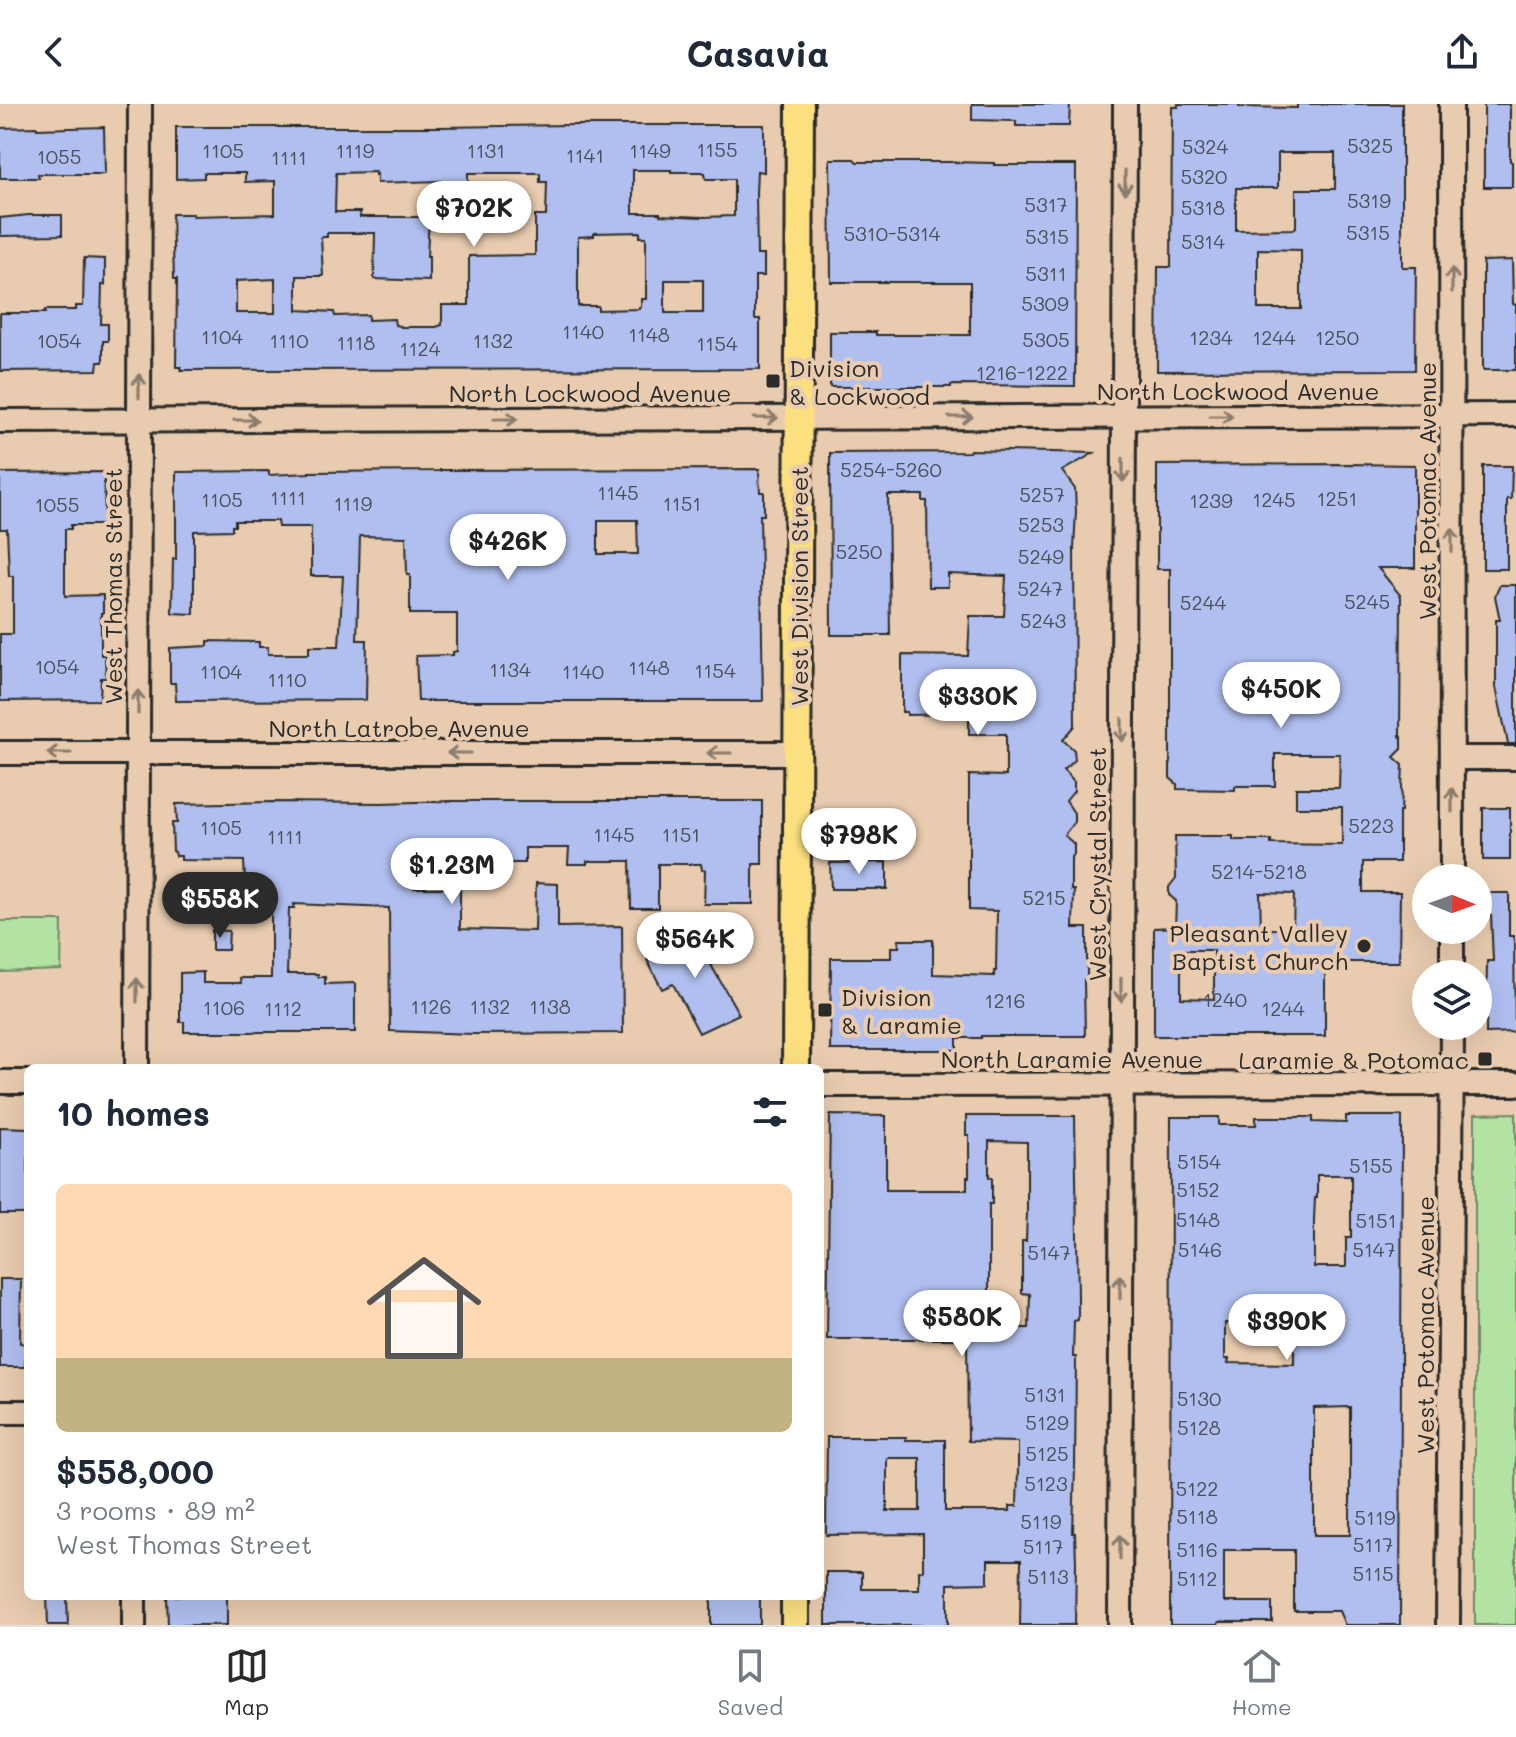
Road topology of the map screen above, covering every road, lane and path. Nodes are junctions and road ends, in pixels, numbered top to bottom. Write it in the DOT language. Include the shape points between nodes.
graph roads {
  1 [pos="140,104"];
  2 [pos="800,104"];
  3 [pos="1125,104"];
  4 [pos="1451,104"];
  5 [pos="1452,415"];
  6 [pos="1516,415"];
  7 [pos="1123,417"];
  8 [pos="799,418"];
  9 [pos="139,420"];
  10 [pos="0,421"];
  11 [pos="0,753"];
  12 [pos="138,753"];
  13 [pos="797,753"];
  14 [pos="1452,758"];
  15 [pos="1516,758"];
  16 [pos="1452,864"];
  17 [pos="1452,1040"];
  18 [pos="137,1064"];
  19 [pos="796,1064"];
  20 [pos="0,1082"];
  21 [pos="24,1082"];
  22 [pos="1121,1084"];
  23 [pos="1452,1084"];
  24 [pos="1516,1084"];
  25 [pos="824,1085"];
  26 [pos="0,1412"];
  27 [pos="24,1412"];
  28 [pos="134,1600"];
  29 [pos="795,1600"];
  30 [pos="134,1625"];
  31 [pos="795,1625"];
  32 [pos="1120,1625"];
  33 [pos="1448,1625"];
  9 -- 1 [label="street, West Thomas Street, one-way"];
  2 -- 8 [label="main road, West Division Street"];
  3 -- 7 [label="street, West Crystal Street, one-way"];
  5 -- 4 [label="street, West Potomac Avenue, one-way"];
  5 -- 6 [label="street, North Lockwood Avenue"];
  7 -- 5 [label="street, North Lockwood Avenue, one-way"];
  14 -- 5 [label="street, West Potomac Avenue, one-way"];
  8 -- 7 [label="street, North Lockwood Avenue, one-way"];
  7 -- 22 [label="street, West Crystal Street, one-way"];
  9 -- 8 [label="street, North Lockwood Avenue, one-way"];
  8 -- 13 [label="main road, West Division Street"];
  9 -- 10 [label="street, North Lockwood Avenue"];
  12 -- 9 [label="street, West Thomas Street, one-way"];
  12 -- 11 [label="street, North Latrobe Avenue, one-way"];
  13 -- 12 [label="street, North Latrobe Avenue, one-way"];
  18 -- 12 [label="street, West Thomas Street, one-way"];
  13 -- 19 [label="main road, West Division Street"];
  14 -- 15 [label="street"];
  16 -- 14 [label="street, West Potomac Avenue, one-way"];
  17 -- 23 [label="street, West Potomac Avenue"];
  20 -- 21 [label="street"];
  22 -- 23 [label="street, North Laramie Avenue"];
  22 -- 25 [label="street, North Laramie Avenue"];
  32 -- 22 [label="street, West Crystal Street, one-way"];
  23 -- 24 [label="street, North Laramie Avenue"];
  23 -- 33 [label="street, West Potomac Avenue"];
  26 -- 27 [label="street"];
  28 -- 30 [label="street"];
  29 -- 31 [label="main road"];
}
